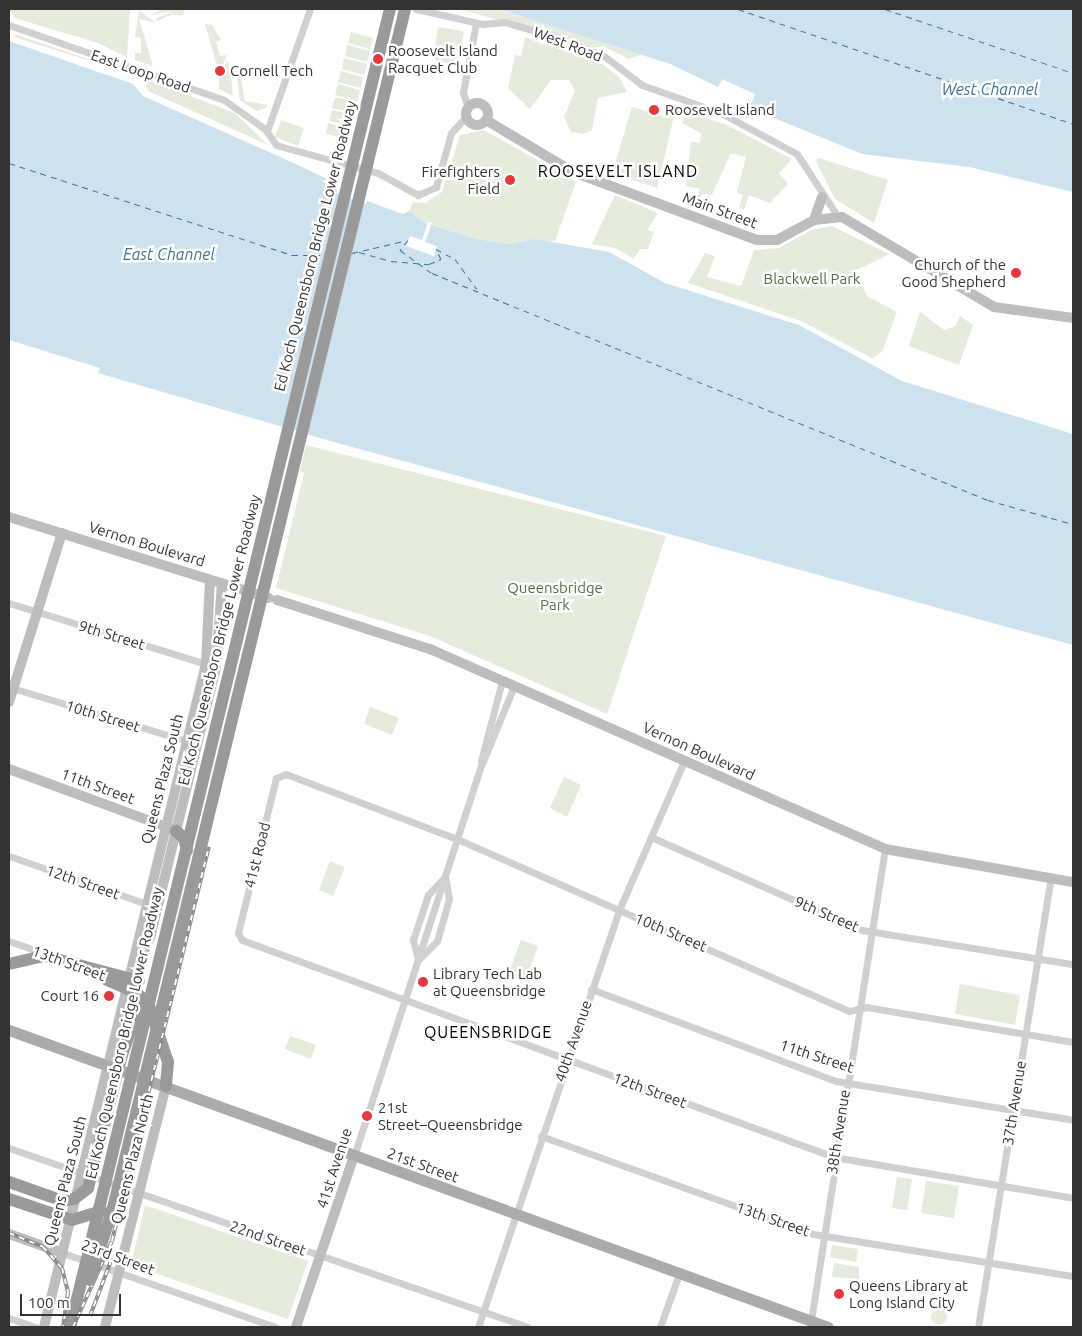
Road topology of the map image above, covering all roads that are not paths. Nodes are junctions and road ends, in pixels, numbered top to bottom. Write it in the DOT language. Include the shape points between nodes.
graph roads {
  1 [pos="310,9"];
  2 [pos="392,9"];
  3 [pos="403,9"];
  4 [pos="416,9"];
  5 [pos="476,23"];
  6 [pos="9,24"];
  7 [pos="467,112"];
  8 [pos="486,120"];
  9 [pos="267,131"];
  10 [pos="822,197"];
  11 [pos="838,217"];
  12 [pos="814,220"];
  13 [pos="1073,318"];
  14 [pos="9,517"];
  15 [pos="62,533"];
  16 [pos="210,580"];
  17 [pos="222,583"];
  18 [pos="9,603"];
  19 [pos="37,612"];
  20 [pos="256,612"];
  21 [pos="211,665"];
  22 [pos="502,681"];
  23 [pos="514,686"];
  24 [pos="11,688"];
  25 [pos="9,702"];
  26 [pos="192,743"];
  27 [pos="684,761"];
  28 [pos="481,766"];
  29 [pos="9,769"];
  30 [pos="280,773"];
  31 [pos="171,829"];
  32 [pos="651,837"];
  33 [pos="457,839"];
  34 [pos="886,849"];
  35 [pos="9,856"];
  36 [pos="444,876"];
  37 [pos="1051,878"];
  38 [pos="1073,882"];
  39 [pos="153,906"];
  40 [pos="619,910"];
  41 [pos="871,931"];
  42 [pos="238,937"];
  43 [pos="9,941"];
  44 [pos="171,950"];
  45 [pos="1038,958"];
  46 [pos="418,960"];
  47 [pos="9,964"];
  48 [pos="1073,964"];
  49 [pos="135,986"];
  50 [pos="591,989"];
  51 [pos="405,1000"];
  52 [pos="858,1009"];
  53 [pos="9,1030"];
  54 [pos="1026,1034"];
  55 [pos="1073,1042"];
  56 [pos="567,1060"];
  57 [pos="108,1066"];
  58 [pos="846,1083"];
  59 [pos="166,1086"];
  60 [pos="1013,1110"];
  61 [pos="1073,1120"];
  62 [pos="541,1136"];
  63 [pos="9,1148"];
  64 [pos="354,1156"];
  65 [pos="834,1157"];
  66 [pos="83,1173"];
  67 [pos="9,1182"];
  68 [pos="1001,1186"];
  69 [pos="139,1193"];
  70 [pos="9,1195"];
  71 [pos="1073,1198"];
  72 [pos="9,1199"];
  73 [pos="516,1215"];
  74 [pos="9,1234"];
  75 [pos="821,1235"];
  76 [pos="63,1253"];
  77 [pos="320,1256"];
  78 [pos="988,1262"];
  79 [pos="119,1273"];
  80 [pos="679,1274"];
  81 [pos="1073,1276"];
  82 [pos="86,1280"];
  83 [pos="483,1312"];
  84 [pos="9,1318"];
  85 [pos="810,1324"];
  86 [pos="35,1327"];
  87 [pos="44,1327"];
  88 [pos="70,1327"];
  89 [pos="79,1327"];
  90 [pos="106,1327"];
  91 [pos="274,1327"];
  92 [pos="296,1327"];
  93 [pos="478,1327"];
  94 [pos="528,1327"];
  95 [pos="660,1327"];
  96 [pos="828,1327"];
  97 [pos="978,1327"];
  1 -- 9 [label="street"];
  2 -- 67 [label="highway, bridge" via="167,930 125,1044 91,1182 83,1194 66,1201"];
  2 -- 82 [label="highway, Ed Koch Queensboro Bridge Lower Roadway, bridge"];
  3 -- 20 [label="highway, bridge"];
  4 -- 5 [label="street, West Road"];
  5 -- 7 [label="street" via="463,93"];
  5 -- 10 [label="street, West Road" via="505,22 553,36 604,56 642,84 721,113 797,154"];
  6 -- 9 [label="street, East Loop Road" via="224,100"];
  7 -- 8 [label="main road" via="476,125"];
  7 -- 8 [label="main road" via="483,105"];
  7 -- 9 [label="street, East Loop Road" via="451,133 438,185 421,196 378,173 280,147"];
  8 -- 12 [label="main road, Main Street" via="573,172 760,241 780,238"];
  10 -- 11 [label="street"];
  10 -- 12 [label="main road"];
  11 -- 12 [label="main road, Main Street"];
  11 -- 13 [label="main road" via="994,307"];
  14 -- 15 [label="main road, Vernon Boulevard"];
  15 -- 16 [label="main road, Vernon Boulevard"];
  15 -- 19 [label="main road"];
  16 -- 17 [label="main road, Vernon Boulevard"];
  16 -- 21 [label="main road, Queens Plaza South"];
  17 -- 21 [label="main road, Queens Plaza South"];
  17 -- 22 [label="main road, Vernon Boulevard" via="416,644"];
  18 -- 19 [label="street, 9th Street"];
  19 -- 21 [label="street, 9th Street"];
  19 -- 24 [label="main road"];
  20 -- 44 [label="highway"];
  20 -- 82 [label="highway, bridge" via="114,1204"];
  21 -- 26 [label="main road, Queens Plaza South"];
  22 -- 23 [label="main road, Vernon Boulevard"];
  22 -- 28 [label="street, 41st Avenue"];
  23 -- 27 [label="main road, Vernon Boulevard"];
  23 -- 28 [label="street, 41st Avenue"];
  24 -- 25 [label="main road"];
  24 -- 26 [label="street, 10th Street"];
  26 -- 31 [label="main road, Queens Plaza South"];
  27 -- 32 [label="street, 40th Avenue"];
  27 -- 34 [label="main road, Vernon Boulevard"];
  28 -- 33 [label="street, 41st Avenue"];
  29 -- 31 [label="main road, 11th Street"];
  30 -- 33 [label="street, 10th Street"];
  30 -- 42 [label="street, 41st Road"];
  31 -- 39 [label="main road, Queens Plaza South"];
  31 -- 49 [label="highway" via="186,842 186,860 159,967"];
  32 -- 40 [label="street, 40th Avenue"];
  32 -- 41 [label="street, 9th Street"];
  33 -- 36 [label="street, 41st Avenue"];
  33 -- 40 [label="street, 10th Street"];
  34 -- 37 [label="main road, Vernon Boulevard"];
  34 -- 41 [label="street, 38th Avenue"];
  35 -- 39 [label="street, 12th Street"];
  36 -- 46 [label="street, 41st Avenue"];
  36 -- 46 [label="street, 41st Avenue" via="428,895 413,940"];
  36 -- 46 [label="street, 41st Avenue" via="449,899 437,941"];
  37 -- 38 [label="main road, Vernon Boulevard"];
  37 -- 45 [label="street, 37th Avenue"];
  39 -- 49 [label="main road, Queens Plaza South" via="148,944"];
  40 -- 50 [label="street, 40th Avenue"];
  40 -- 52 [label="street, 10th Street" via="845,1009"];
  41 -- 45 [label="street, 9th Street"];
  41 -- 52 [label="street, 38th Avenue"];
  42 -- 51 [label="street, 12th Street"];
  43 -- 49 [label="street, 13th Street"];
  44 -- 70 [label="highway, bridge" via="145,1026 100,1203 90,1213 75,1216"];
  44 -- 72 [label="highway, bridge" via="106,1206 93,1217 72,1220"];
  45 -- 48 [label="street, 9th Street"];
  45 -- 54 [label="street, 37th Avenue"];
  46 -- 51 [label="street, 41st Avenue"];
  47 -- 49 [label="highway, bridge" via="41,956"];
  49 -- 57 [label="main road, Queens Plaza South"];
  49 -- 59 [label="highway" via="149,1003 168,1062"];
  50 -- 56 [label="street, 40th Avenue"];
  50 -- 58 [label="street, 11th Street"];
  51 -- 56 [label="street, 12th Street"];
  51 -- 64 [label="street, 41st Avenue"];
  52 -- 54 [label="street, 10th Street"];
  52 -- 58 [label="street, 38th Avenue"];
  53 -- 57 [label="main road, 21st Street"];
  54 -- 55 [label="street, 10th Street"];
  54 -- 60 [label="street, 37th Avenue"];
  56 -- 62 [label="street, 40th Avenue"];
  56 -- 65 [label="street, 12th Street"];
  57 -- 59 [label="main road, 21st Street"];
  57 -- 66 [label="main road, Queens Plaza South"];
  58 -- 60 [label="street, 11th Street"];
  58 -- 65 [label="street, 38th Avenue"];
  59 -- 64 [label="main road, 21st Street"];
  59 -- 69 [label="main road, Queens Plaza North"];
  60 -- 61 [label="street, 11th Street"];
  60 -- 68 [label="street, 37th Avenue"];
  62 -- 73 [label="street, 40th Avenue"];
  62 -- 75 [label="street, 13th Street"];
  63 -- 66 [label="street, 22nd Street"];
  64 -- 73 [label="main road, 21st Street"];
  64 -- 77 [label="main road, 41st Avenue"];
  65 -- 68 [label="street, 12th Street"];
  65 -- 75 [label="street, 38th Avenue"];
  66 -- 69 [label="street, 22nd Street"];
  66 -- 76 [label="main road, Queens Plaza South"];
  68 -- 71 [label="street, 12th Street"];
  68 -- 78 [label="street, 37th Avenue"];
  69 -- 77 [label="street, 22nd Street"];
  69 -- 79 [label="main road, Queens Plaza North"];
  73 -- 80 [label="main road, 21st Street"];
  73 -- 83 [label="street, 40th Avenue"];
  74 -- 76 [label="main road, 23rd Street"];
  75 -- 78 [label="street, 13th Street"];
  75 -- 85 [label="street, 38th Avenue"];
  76 -- 79 [label="street, 23rd Street"];
  76 -- 87 [label="main road, Queens Plaza South"];
  77 -- 83 [label="street, 22nd Street"];
  77 -- 92 [label="main road, 41st Avenue"];
  78 -- 81 [label="street, 13th Street"];
  78 -- 97 [label="street, 37th Avenue"];
  79 -- 90 [label="main road, Queens Plaza North"];
  79 -- 91 [label="street, 23rd Street"];
  80 -- 85 [label="main road, 21st Street"];
  80 -- 95 [label="street"];
  82 -- 88 [label="highway"];
  82 -- 89 [label="highway"];
  83 -- 93 [label="street, 40th Avenue"];
  83 -- 94 [label="street, 22nd Street"];
  84 -- 86 [label="street"];
  85 -- 96 [label="main road, 21st Street"];
}
